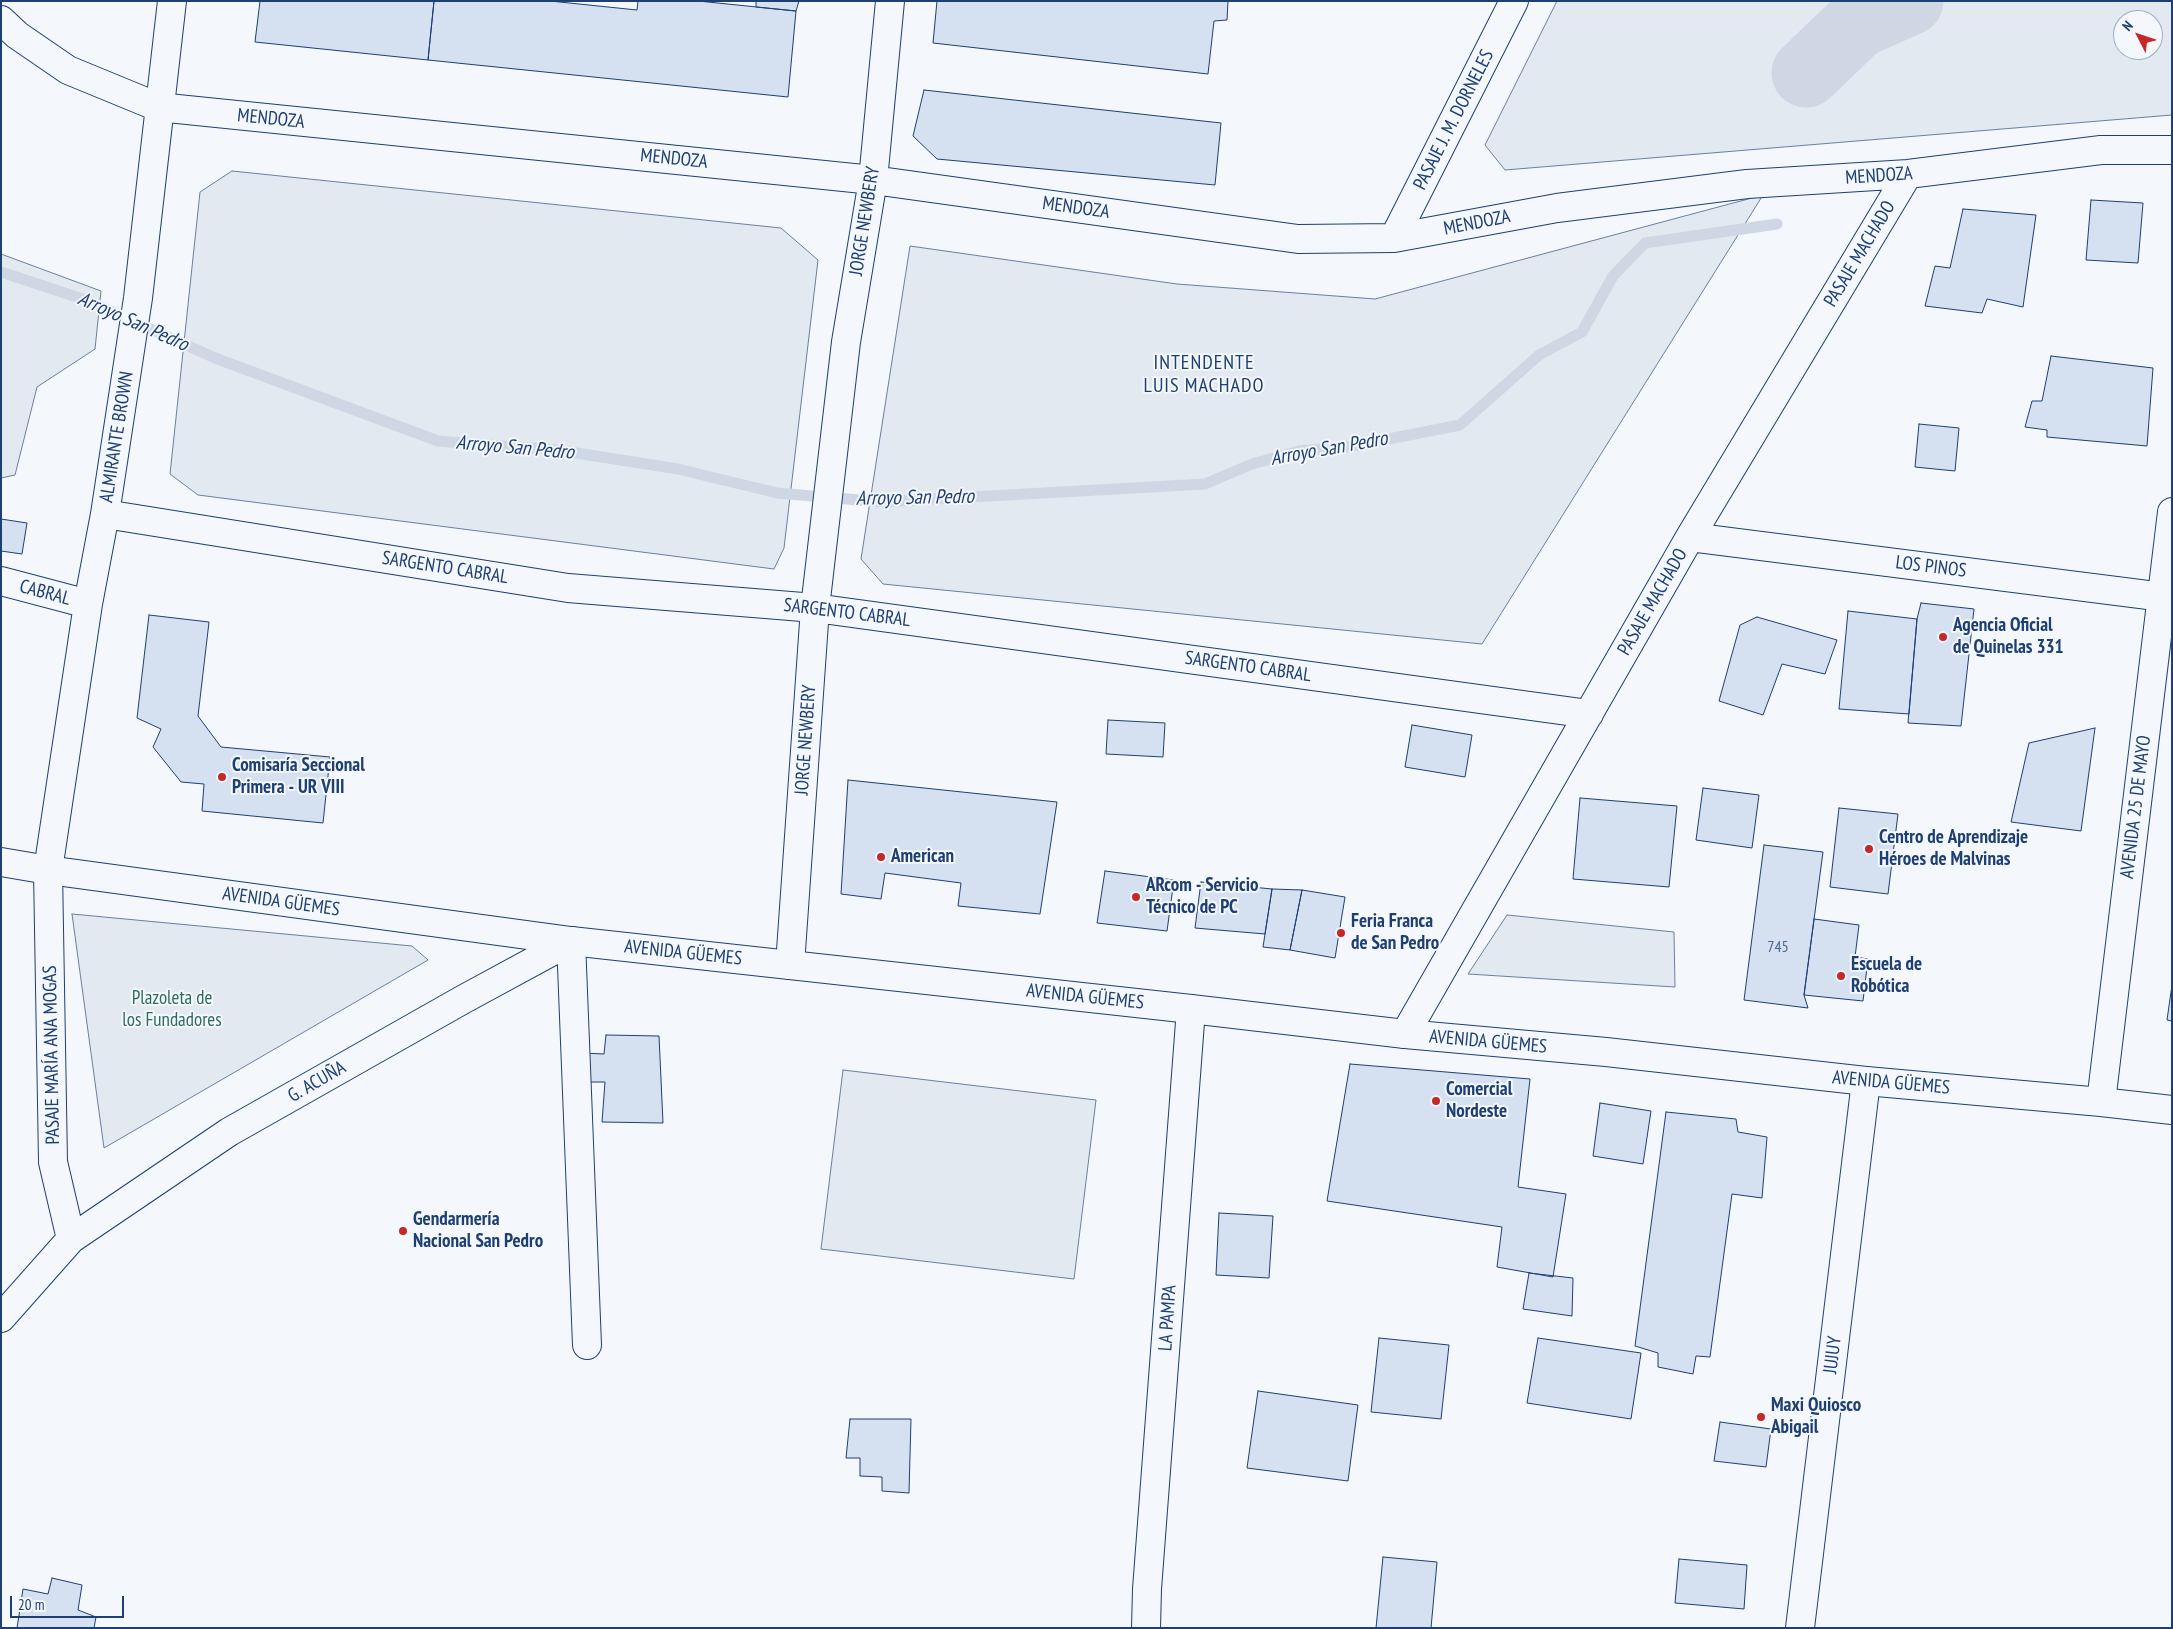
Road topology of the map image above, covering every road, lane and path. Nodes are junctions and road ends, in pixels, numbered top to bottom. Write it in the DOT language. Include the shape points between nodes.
graph roads {
  1 [pos="172,1"];
  2 [pos="890,1"];
  3 [pos="1514,1"];
  4 [pos="1,20"];
  5 [pos="158,107"];
  6 [pos="2172,150"];
  7 [pos="1908,174"];
  8 [pos="873,180"];
  9 [pos="1394,238"];
  10 [pos="2172,512"];
  11 [pos="105,514"];
  12 [pos="1690,537"];
  13 [pos="1,582"];
  14 [pos="2167,597"];
  15 [pos="88,604"];
  16 [pos="815,608"];
  17 [pos="1589,714"];
  18 [pos="1,862"];
  19 [pos="48,870"];
  20 [pos="571,941"];
  21 [pos="790,965"];
  22 [pos="1191,1009"];
  23 [pos="1405,1034"];
  24 [pos="1866,1082"];
  25 [pos="2101,1102"];
  26 [pos="2172,1110"];
  27 [pos="72,1239"];
  28 [pos="1,1318"];
  29 [pos="587,1346"];
  30 [pos="1146,1628"];
  31 [pos="1800,1628"];
  1 -- 5 [label="street, ALMIRANTE BROWN"];
  2 -- 8 [label="street, JORGE NEWBERY"];
  3 -- 9 [label="street, PASAJE J. M. DORNELES"];
  4 -- 5 [label="street, MENDOZA" via="68,70"];
  5 -- 8 [label="street, MENDOZA"];
  5 -- 11 [label="street, ALMIRANTE BROWN" via="138,298"];
  6 -- 7 [label="street, MENDOZA" via="2101,150"];
  7 -- 9 [label="street, MENDOZA" via="1738,185 1557,208"];
  7 -- 12 [label="street, PASAJE MACHADO"];
  8 -- 9 [label="street, MENDOZA" via="1298,239"];
  8 -- 16 [label="street, JORGE NEWBERY" via="846,342"];
  10 -- 14 [label="street, AVENIDA 25 DE MAYO"];
  11 -- 15 [label="street, ALMIRANTE BROWN"];
  11 -- 16 [label="street, SARGENTO CABRAL" via="568,588"];
  12 -- 14 [label="street, LOS PINOS"];
  12 -- 17 [label="street, PASAJE MACHADO"];
  13 -- 15 [label="street, CABRAL"];
  14 -- 25 [label="street, AVENIDA 25 DE MAYO"];
  15 -- 19 [label="street, ALMIRANTE BROWN"];
  16 -- 17 [label="street, SARGENTO CABRAL"];
  16 -- 21 [label="street, JORGE NEWBERY"];
  17 -- 23 [label="street, PASAJE MACHADO"];
  18 -- 19 [label="street, AVENIDA GÜEMES"];
  19 -- 20 [label="street, AVENIDA GÜEMES"];
  19 -- 27 [label="street, PASAJE MARÍA ANA MOGAS" via="54,1162"];
  20 -- 21 [label="street, AVENIDA GÜEMES"];
  20 -- 27 [label="street, G. ACUÑA" via="229,1132"];
  20 -- 29 [label="street"];
  21 -- 22 [label="street, AVENIDA GÜEMES"];
  22 -- 23 [label="street, AVENIDA GÜEMES"];
  22 -- 30 [label="street, LA PAMPA"];
  23 -- 24 [label="street, AVENIDA GÜEMES" via="1606,1052"];
  24 -- 25 [label="street, AVENIDA GÜEMES"];
  24 -- 31 [label="street, JUJUY"];
  25 -- 26 [label="street, AVENIDA GÜEMES"];
  27 -- 28 [label="street, G. ACUÑA"];
}
